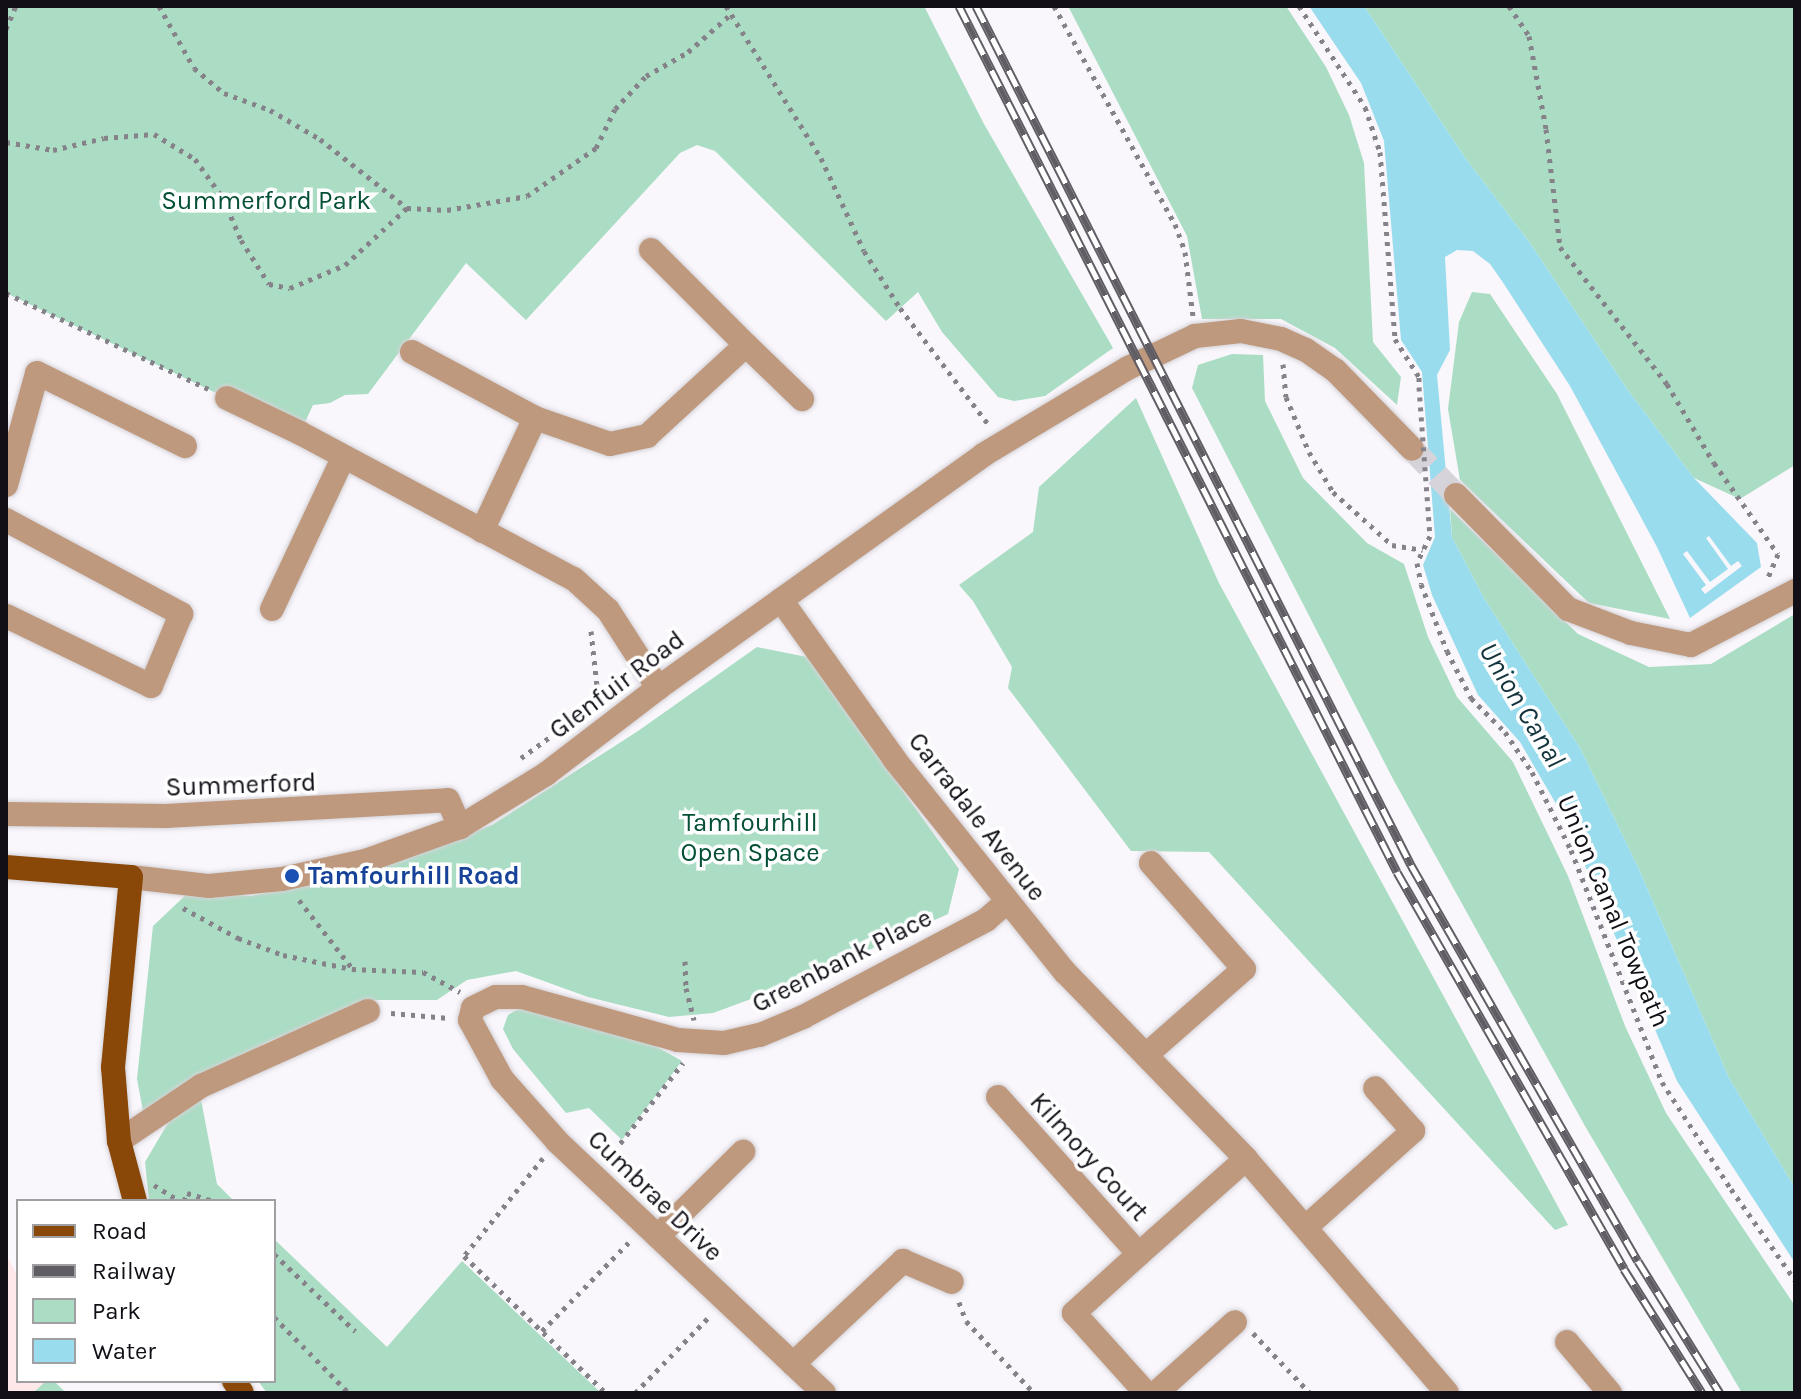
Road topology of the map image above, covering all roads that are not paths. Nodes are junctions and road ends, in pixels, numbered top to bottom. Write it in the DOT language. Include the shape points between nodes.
graph roads {
  1 [pos="651,250"];
  2 [pos="746,345"];
  3 [pos="412,352"];
  4 [pos="227,398"];
  5 [pos="802,399"];
  6 [pos="535,418"];
  7 [pos="185,446"];
  8 [pos="1412,449"];
  9 [pos="343,458"];
  10 [pos="6,485"];
  11 [pos="1456,495"];
  12 [pos="6,520"];
  13 [pos="482,531"];
  14 [pos="1795,591"];
  15 [pos="781,600"];
  16 [pos="272,609"];
  17 [pos="6,616"];
  18 [pos="658,688"];
  19 [pos="6,814"];
  20 [pos="460,827"];
  21 [pos="1151,863"];
  22 [pos="6,867"];
  23 [pos="131,877"];
  24 [pos="1007,902"];
  25 [pos="368,1011"];
  26 [pos="472,1014"];
  27 [pos="1146,1055"];
  28 [pos="1375,1088"];
  29 [pos="998,1097"];
  30 [pos="119,1141"];
  31 [pos="743,1152"];
  32 [pos="1246,1159"];
  33 [pos="134,1199"];
  34 [pos="1306,1227"];
  35 [pos="652,1231"];
  36 [pos="1139,1254"];
  37 [pos="952,1282"];
  38 [pos="1235,1322"];
  39 [pos="1567,1342"];
  40 [pos="793,1364"];
  41 [pos="824,1393"];
  42 [pos="1146,1393"];
  43 [pos="1156,1393"];
  44 [pos="1447,1393"];
  45 [pos="1610,1393"];
  1 -- 2 [label="street"];
  2 -- 5 [label="street"];
  2 -- 6 [label="street" via="647,436 610,444"];
  3 -- 6 [label="street"];
  4 -- 9 [label="street"];
  6 -- 13 [label="street"];
  7 -- 10 [label="street" via="37,373"];
  8 -- 15 [label="street, Glenfuir Road" via="1335,370 1306,350 1241,331 1195,336 1128,368 1002,443"];
  9 -- 13 [label="street"];
  9 -- 16 [label="street"];
  11 -- 14 [label="street" via="1568,609 1631,633 1691,645"];
  12 -- 17 [label="street" via="181,614 151,686"];
  13 -- 18 [label="street" via="574,579 608,610"];
  15 -- 18 [label="street, Glenfuir Road"];
  15 -- 24 [label="street, Carradale Avenue" via="895,760"];
  18 -- 20 [label="street, Glenfuir Road" via="546,774"];
  19 -- 20 [label="street, Summerford" via="166,816 448,800"];
  20 -- 23 [label="street, Glenfuir Road" via="365,861 282,879 209,886"];
  21 -- 27 [label="street" via="1244,969"];
  22 -- 23 [label="main road, Glenfuir Road"];
  23 -- 30 [label="main road" via="113,1067"];
  24 -- 26 [label="street, Greenbank Place" via="986,920 803,1017 724,1043 678,1040 522,997 496,997"];
  24 -- 27 [label="street, Carradale Avenue" via="1065,972"];
  25 -- 30 [label="street" via="201,1086"];
  26 -- 35 [label="street, Cumbrae Drive" via="502,1079 557,1141"];
  27 -- 32 [label="street, Carradale Avenue"];
  28 -- 34 [label="street" via="1413,1131"];
  29 -- 36 [label="street, Kilmory Court"];
  30 -- 33 [label="main road"];
  31 -- 35 [label="street"];
  32 -- 34 [label="street, Carradale Avenue"];
  32 -- 36 [label="street, Kilmory Court"];
  34 -- 44 [label="street, Carradale Avenue"];
  35 -- 40 [label="street, Cumbrae Drive"];
  36 -- 42 [label="street, Kilmory Court" via="1074,1313"];
  37 -- 40 [label="street" via="903,1261"];
  38 -- 43 [label="street"];
  39 -- 45 [label="street"];
  40 -- 41 [label="street, Cumbrae Drive"];
}
